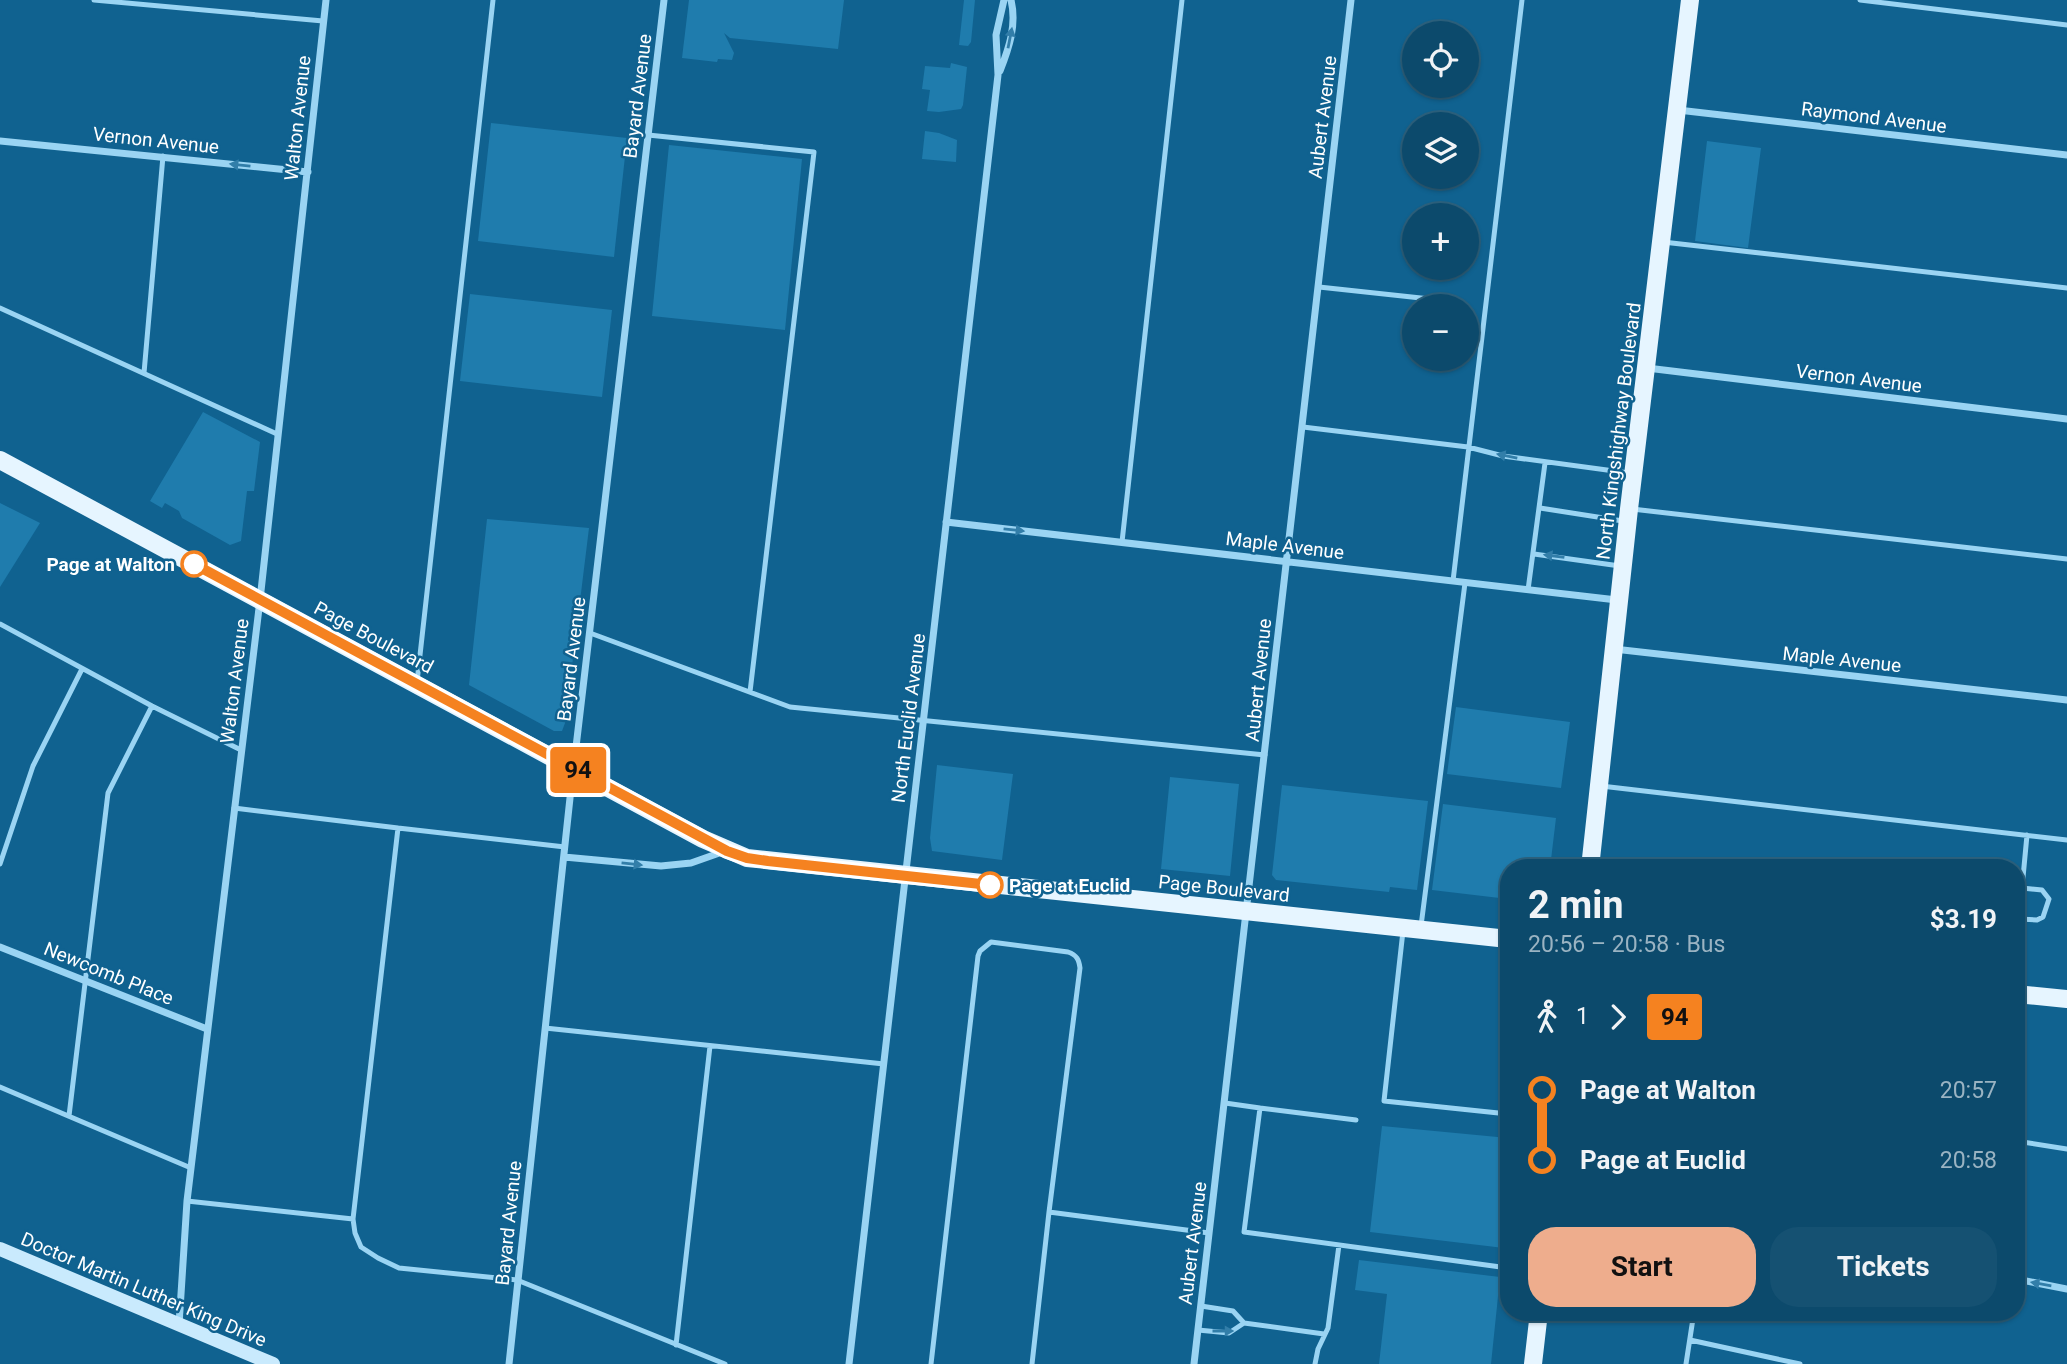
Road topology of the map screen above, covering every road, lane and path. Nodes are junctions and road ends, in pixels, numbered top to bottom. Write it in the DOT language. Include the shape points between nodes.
graph roads {
  1 [pos="94,0"];
  2 [pos="326,0"];
  3 [pos="493,0"];
  4 [pos="664,0"];
  5 [pos="1004,0"];
  6 [pos="1011,0"];
  7 [pos="1182,0"];
  8 [pos="1351,0"];
  9 [pos="1522,0"];
  10 [pos="1690,0"];
  11 [pos="1860,0"];
  12 [pos="323,21"];
  13 [pos="2067,25"];
  14 [pos="998,75"];
  15 [pos="1677,110"];
  16 [pos="648,135"];
  17 [pos="0,141"];
  18 [pos="2067,155"];
  19 [pos="163,156"];
  20 [pos="308,172"];
  21 [pos="1661,241"];
  22 [pos="1319,287"];
  23 [pos="2067,288"];
  24 [pos="1402,296"];
  25 [pos="0,308"];
  26 [pos="1647,368"];
  27 [pos="144,373"];
  28 [pos="2067,419"];
  29 [pos="1303,427"];
  30 [pos="277,434"];
  31 [pos="1468,447"];
  32 [pos="0,460"];
  33 [pos="1545,463"];
  34 [pos="1634,474"];
  35 [pos="1540,508"];
  36 [pos="1629,515"];
  37 [pos="946,522"];
  38 [pos="1122,542"];
  39 [pos="1534,554"];
  40 [pos="2067,559"];
  41 [pos="1287,561"];
  42 [pos="1623,566"];
  43 [pos="1453,581"];
  44 [pos="1465,583"];
  45 [pos="1528,590"];
  46 [pos="260,600"];
  47 [pos="1619,601"];
  48 [pos="0,624"];
  49 [pos="590,633"];
  50 [pos="1613,649"];
  51 [pos="82,669"];
  52 [pos="416,684"];
  53 [pos="750,692"];
  54 [pos="2067,700"];
  55 [pos="152,706"];
  56 [pos="924,720"];
  57 [pos="241,750"];
  58 [pos="1265,755"];
  59 [pos="574,769"];
  60 [pos="1600,786"];
  61 [pos="234,808"];
  62 [pos="398,828"];
  63 [pos="2027,835"];
  64 [pos="2067,839"];
  65 [pos="565,847"];
  66 [pos="727,851"];
  67 [pos="564,857"];
  68 [pos="1591,859"];
  69 [pos="2025,859"];
  70 [pos="0,864"];
  71 [pos="906,876"];
  72 [pos="2025,888"];
  73 [pos="1247,912"];
  74 [pos="2025,919"];
  75 [pos="1412,929"];
  76 [pos="1500,938"];
  77 [pos="0,947"];
  78 [pos="84,980"];
  79 [pos="2025,995"];
  80 [pos="2067,999"];
  81 [pos="545,1028"];
  82 [pos="207,1030"];
  83 [pos="710,1046"];
  84 [pos="884,1064"];
  85 [pos="0,1087"];
  86 [pos="1225,1103"];
  87 [pos="1260,1108"];
  88 [pos="1500,1113"];
  89 [pos="69,1116"];
  90 [pos="1356,1120"];
  91 [pos="2025,1142"];
  92 [pos="2067,1149"];
  93 [pos="191,1168"];
  94 [pos="187,1201"];
  95 [pos="1049,1212"];
  96 [pos="353,1219"];
  97 [pos="1209,1233"];
  98 [pos="1339,1245"];
  99 [pos="0,1249"];
  100 [pos="1500,1267"];
  101 [pos="517,1280"];
  102 [pos="2025,1281"];
  103 [pos="2067,1289"];
  104 [pos="1201,1306"];
  105 [pos="1538,1321"];
  106 [pos="1693,1321"];
  107 [pos="1244,1323"];
  108 [pos="178,1325"];
  109 [pos="1198,1330"];
  110 [pos="1324,1334"];
  111 [pos="1690,1340"];
  112 [pos="676,1345"];
  113 [pos="1316,1363"];
  114 [pos="273,1364"];
  115 [pos="509,1364"];
  116 [pos="724,1364"];
  117 [pos="849,1364"];
  118 [pos="931,1364"];
  119 [pos="1032,1364"];
  120 [pos="1194,1364"];
  121 [pos="1533,1364"];
  122 [pos="1686,1364"];
  123 [pos="1800,1364"];
  1 -- 12 [label="lane"];
  2 -- 12 [label="street, Walton Avenue"];
  3 -- 52 [label="lane"];
  4 -- 16 [label="street, Bayard Avenue"];
  5 -- 14 [label="street, North Euclid Avenue" via="996,35"];
  14 -- 6 [label="street, North Euclid Avenue, one-way" via="1012,36"];
  7 -- 38 [label="lane"];
  8 -- 22 [label="street, Aubert Avenue"];
  9 -- 31 [label="lane"];
  10 -- 15 [label="main road, North Kingshighway Boulevard"];
  11 -- 13 [label="lane"];
  12 -- 20 [label="street, Walton Avenue"];
  14 -- 37 [label="street, North Euclid Avenue"];
  15 -- 18 [label="street, Raymond Avenue"];
  15 -- 21 [label="main road, North Kingshighway Boulevard"];
  16 -- 49 [label="street, Bayard Avenue"];
  16 -- 53 [label="lane" via="814,152"];
  17 -- 19 [label="street, Vernon Avenue"];
  20 -- 19 [label="street, Vernon Avenue, one-way"];
  19 -- 27 [label="lane"];
  20 -- 30 [label="street, Walton Avenue"];
  21 -- 23 [label="lane"];
  21 -- 26 [label="main road, North Kingshighway Boulevard"];
  22 -- 24 [label="lane"];
  22 -- 29 [label="street, Aubert Avenue"];
  25 -- 27 [label="lane"];
  26 -- 28 [label="street, Vernon Avenue"];
  26 -- 34 [label="main road, North Kingshighway Boulevard"];
  27 -- 30 [label="lane"];
  29 -- 31 [label="lane"];
  29 -- 41 [label="street, Aubert Avenue"];
  30 -- 46 [label="street, Walton Avenue"];
  33 -- 31 [label="lane, one-way"];
  31 -- 43 [label="lane"];
  32 -- 46 [label="main road, Page Boulevard"];
  33 -- 34 [label="lane"];
  33 -- 35 [label="lane"];
  34 -- 36 [label="main road, North Kingshighway Boulevard"];
  35 -- 36 [label="lane"];
  35 -- 39 [label="lane"];
  36 -- 40 [label="lane"];
  36 -- 42 [label="main road, North Kingshighway Boulevard"];
  37 -- 38 [label="street, Maple Avenue, one-way"];
  37 -- 56 [label="street, North Euclid Avenue"];
  38 -- 41 [label="street, Maple Avenue"];
  42 -- 39 [label="lane, one-way"];
  39 -- 45 [label="lane"];
  41 -- 43 [label="street, Maple Avenue"];
  41 -- 58 [label="street, Aubert Avenue"];
  42 -- 47 [label="main road, North Kingshighway Boulevard"];
  43 -- 44 [label="street, Maple Avenue"];
  44 -- 45 [label="street, Maple Avenue"];
  44 -- 75 [label="lane"];
  45 -- 47 [label="street, Maple Avenue"];
  46 -- 52 [label="main road, Page Boulevard"];
  46 -- 57 [label="street, Walton Avenue"];
  47 -- 50 [label="main road, North Kingshighway Boulevard"];
  48 -- 51 [label="lane"];
  49 -- 53 [label="lane"];
  49 -- 59 [label="street, Bayard Avenue"];
  50 -- 54 [label="street, Maple Avenue"];
  50 -- 60 [label="main road, North Kingshighway Boulevard"];
  51 -- 55 [label="lane"];
  51 -- 70 [label="lane" via="33,766"];
  52 -- 59 [label="main road, Page Boulevard"];
  53 -- 56 [label="lane" via="790,707"];
  55 -- 57 [label="lane"];
  55 -- 78 [label="lane" via="107,793"];
  56 -- 58 [label="lane"];
  56 -- 71 [label="street, North Euclid Avenue"];
  57 -- 61 [label="street, Walton Avenue"];
  58 -- 73 [label="street, Aubert Avenue"];
  59 -- 65 [label="street, Bayard Avenue"];
  59 -- 66 [label="main road, Page Boulevard"];
  60 -- 63 [label="lane"];
  60 -- 68 [label="main road, North Kingshighway Boulevard"];
  61 -- 62 [label="lane"];
  61 -- 82 [label="street, Walton Avenue"];
  62 -- 65 [label="lane"];
  62 -- 96 [label="lane"];
  63 -- 64 [label="lane"];
  63 -- 69 [label="lane"];
  65 -- 67 [label="street, Bayard Avenue"];
  67 -- 66 [label="street, one-way" via="661,866 691,863"];
  66 -- 71 [label="main road, Page Boulevard" via="768,861"];
  67 -- 81 [label="street, Bayard Avenue"];
  71 -- 73 [label="main road, Page Boulevard"];
  71 -- 84 [label="street, North Euclid Avenue"];
  72 -- 74 [label="lane" via="2042,890 2049,899 2043,917"];
  73 -- 75 [label="main road, Page Boulevard"];
  73 -- 86 [label="street, Aubert Avenue"];
  75 -- 76 [label="main road, Page Boulevard"];
  75 -- 88 [label="lane" via="1384,1101"];
  77 -- 78 [label="street, Newcomb Place"];
  78 -- 82 [label="street, Newcomb Place"];
  78 -- 89 [label="lane"];
  79 -- 80 [label="main road"];
  81 -- 83 [label="lane"];
  81 -- 101 [label="street, Bayard Avenue"];
  82 -- 93 [label="street, Walton Avenue"];
  83 -- 84 [label="lane"];
  83 -- 112 [label="lane"];
  84 -- 117 [label="street, North Euclid Avenue"];
  85 -- 89 [label="lane"];
  86 -- 87 [label="lane"];
  86 -- 97 [label="street, Aubert Avenue"];
  87 -- 90 [label="lane"];
  87 -- 98 [label="lane" via="1244,1232"];
  89 -- 93 [label="lane"];
  91 -- 92 [label="lane"];
  93 -- 94 [label="street, Walton Avenue"];
  94 -- 96 [label="lane"];
  94 -- 108 [label="street, Walton Avenue"];
  95 -- 97 [label="lane"];
  95 -- 118 [label="lane" via="1079,961 1068,952 990,942 978,956"];
  95 -- 119 [label="lane"];
  96 -- 101 [label="lane" via="362,1247 399,1268"];
  97 -- 104 [label="street, Aubert Avenue"];
  98 -- 100 [label="lane"];
  98 -- 110 [label="lane"];
  99 -- 108 [label="main road, Doctor Martin Luther King Drive"];
  101 -- 112 [label="lane"];
  101 -- 115 [label="street, Bayard Avenue"];
  103 -- 102 [label="street, one-way"];
  104 -- 107 [label="lane" via="1233,1311"];
  104 -- 109 [label="street, Aubert Avenue"];
  105 -- 121 [label="main road"];
  106 -- 111 [label="lane"];
  109 -- 107 [label="lane, one-way" via="1229,1333"];
  107 -- 110 [label="lane"];
  108 -- 114 [label="main road, Doctor Martin Luther King Drive"];
  109 -- 120 [label="street, Aubert Avenue"];
  110 -- 113 [label="lane"];
  111 -- 122 [label="lane"];
  111 -- 123 [label="lane"];
  112 -- 116 [label="lane"];
}
